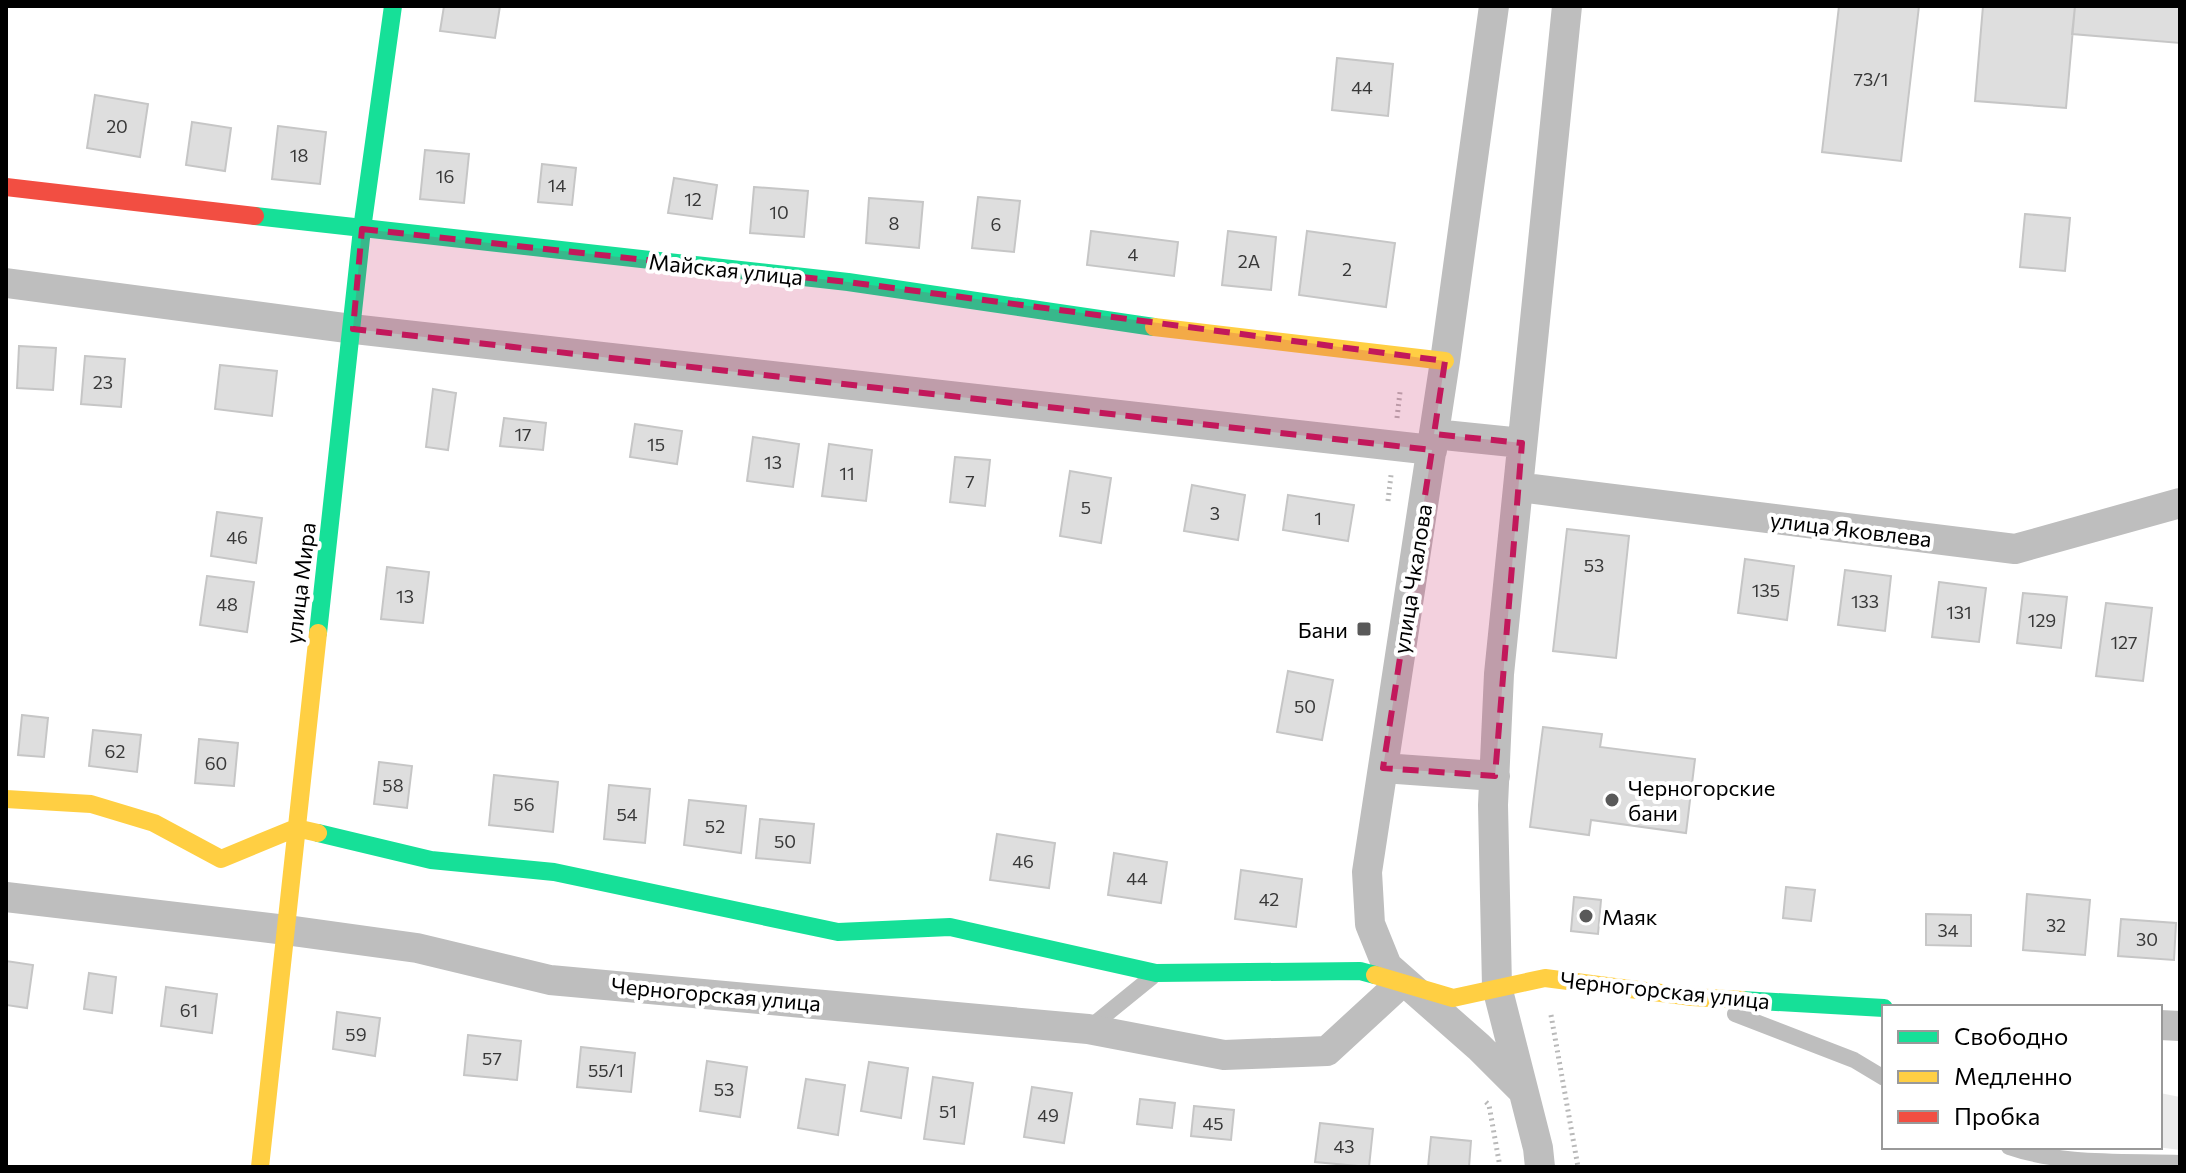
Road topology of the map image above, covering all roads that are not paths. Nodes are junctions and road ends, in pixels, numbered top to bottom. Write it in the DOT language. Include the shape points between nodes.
graph roads {
  1 [pos="393,6"];
  2 [pos="1494,6"];
  3 [pos="1567,6"];
  4 [pos="6,187"];
  5 [pos="362,229"];
  6 [pos="6,283"];
  7 [pos="353,329"];
  8 [pos="1445,361"];
  9 [pos="1433,442"];
  10 [pos="1522,443"];
  11 [pos="1518,487"];
  12 [pos="2180,503"];
  13 [pos="1383,768"];
  14 [pos="1495,776"];
  15 [pos="6,799"];
  16 [pos="296,828"];
  17 [pos="6,897"];
  18 [pos="286,930"];
  19 [pos="1156,973"];
  20 [pos="1402,982"];
  21 [pos="1497,987"];
  22 [pos="1692,997"];
  23 [pos="1882,1008"];
  24 [pos="1088,1029"];
  25 [pos="1882,1077"];
  26 [pos="1522,1090"];
  27 [pos="2015,1149"];
  28 [pos="2180,1163"];
  29 [pos="260,1167"];
  30 [pos="1540,1167"];
  1 -- 5 [label="street, улица Мира"];
  2 -- 8 [label="street, улица Чкалова"];
  3 -- 10 [label="street, улица Чкалова"];
  4 -- 5 [label="street, Майская улица"];
  5 -- 7 [label="street, улица Мира"];
  5 -- 8 [label="street, Майская улица" via="848,282 1145,326"];
  6 -- 7 [label="street"];
  7 -- 9 [label="street"];
  7 -- 16 [label="street, улица Мира"];
  8 -- 9 [label="street, улица Чкалова"];
  9 -- 10 [label="street"];
  9 -- 13 [label="street, улица Чкалова"];
  10 -- 11 [label="street, улица Чкалова"];
  11 -- 12 [label="street, улица Яковлева" via="2015,549"];
  11 -- 14 [label="street, улица Чкалова" via="1499,674"];
  13 -- 14 [label="street"];
  13 -- 20 [label="street, улица Чкалова" via="1367,872 1370,924 1387,966"];
  14 -- 21 [label="street, улица Чкалова"];
  15 -- 16 [label="street" via="91,804 154,823 221,859"];
  16 -- 18 [label="street, улица Мира"];
  16 -- 19 [label="street, Черногорская улица" via="431,860 554,872 838,932 950,927"];
  17 -- 18 [label="street, Черногорская улица"];
  18 -- 24 [label="street, Черногорская улица" via="417,948 550,980"];
  18 -- 29 [label="street, улица Мира"];
  19 -- 20 [label="street, Черногорская улица" via="1360,971"];
  19 -- 24 [label="lane"];
  20 -- 21 [label="street, Черногорская улица" via="1453,998"];
  20 -- 24 [label="street, Черногорская улица" via="1327,1051 1224,1055"];
  20 -- 26 [label="street, улица Чкалова"];
  21 -- 22 [label="street, Черногорская улица" via="1545,978"];
  21 -- 26 [label="street, улица Чкалова"];
  22 -- 23 [label="street, Черногорская улица"];
  22 -- 25 [label="lane" via="1854,1060"];
  26 -- 30 [label="street, улица Чкалова"];
  27 -- 28 [label="lane" via="2095,1160"];
}
